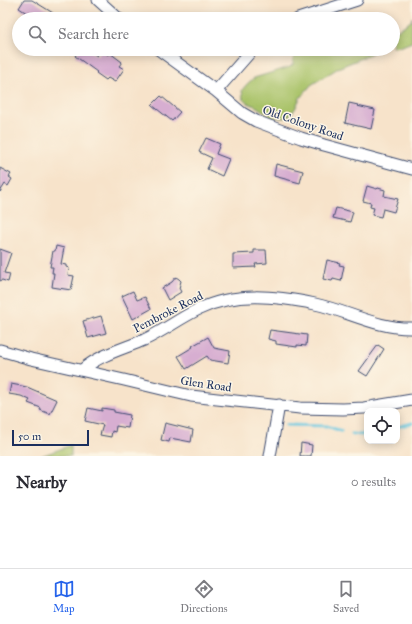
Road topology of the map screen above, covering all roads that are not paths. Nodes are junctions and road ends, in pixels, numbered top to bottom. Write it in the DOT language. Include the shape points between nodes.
graph roads {
  1 [pos="98,0"];
  2 [pos="357,0"];
  3 [pos="111,12"];
  4 [pos="320,12"];
  5 [pos="168,56"];
  6 [pos="248,56"];
  7 [pos="216,91"];
  8 [pos="412,169"];
  9 [pos="412,328"];
  10 [pos="0,350"];
  11 [pos="82,370"];
  12 [pos="412,400"];
  13 [pos="279,405"];
  14 [pos="270,456"];
  1 -- 3 [label="street"];
  2 -- 4 [label="street"];
  5 -- 7 [label="street, Old Colony Road"];
  6 -- 7 [label="street"];
  7 -- 8 [label="street, Old Colony Road" via="247,116 270,127"];
  9 -- 11 [label="street, Pembroke Road" via="375,323 309,303 248,296 228,299 197,310 146,339 95,361"];
  10 -- 11 [label="street, Glen Road"];
  11 -- 13 [label="street, Glen Road" via="191,396"];
  12 -- 13 [label="street, Glen Road" via="343,409"];
  13 -- 14 [label="street"];
}
